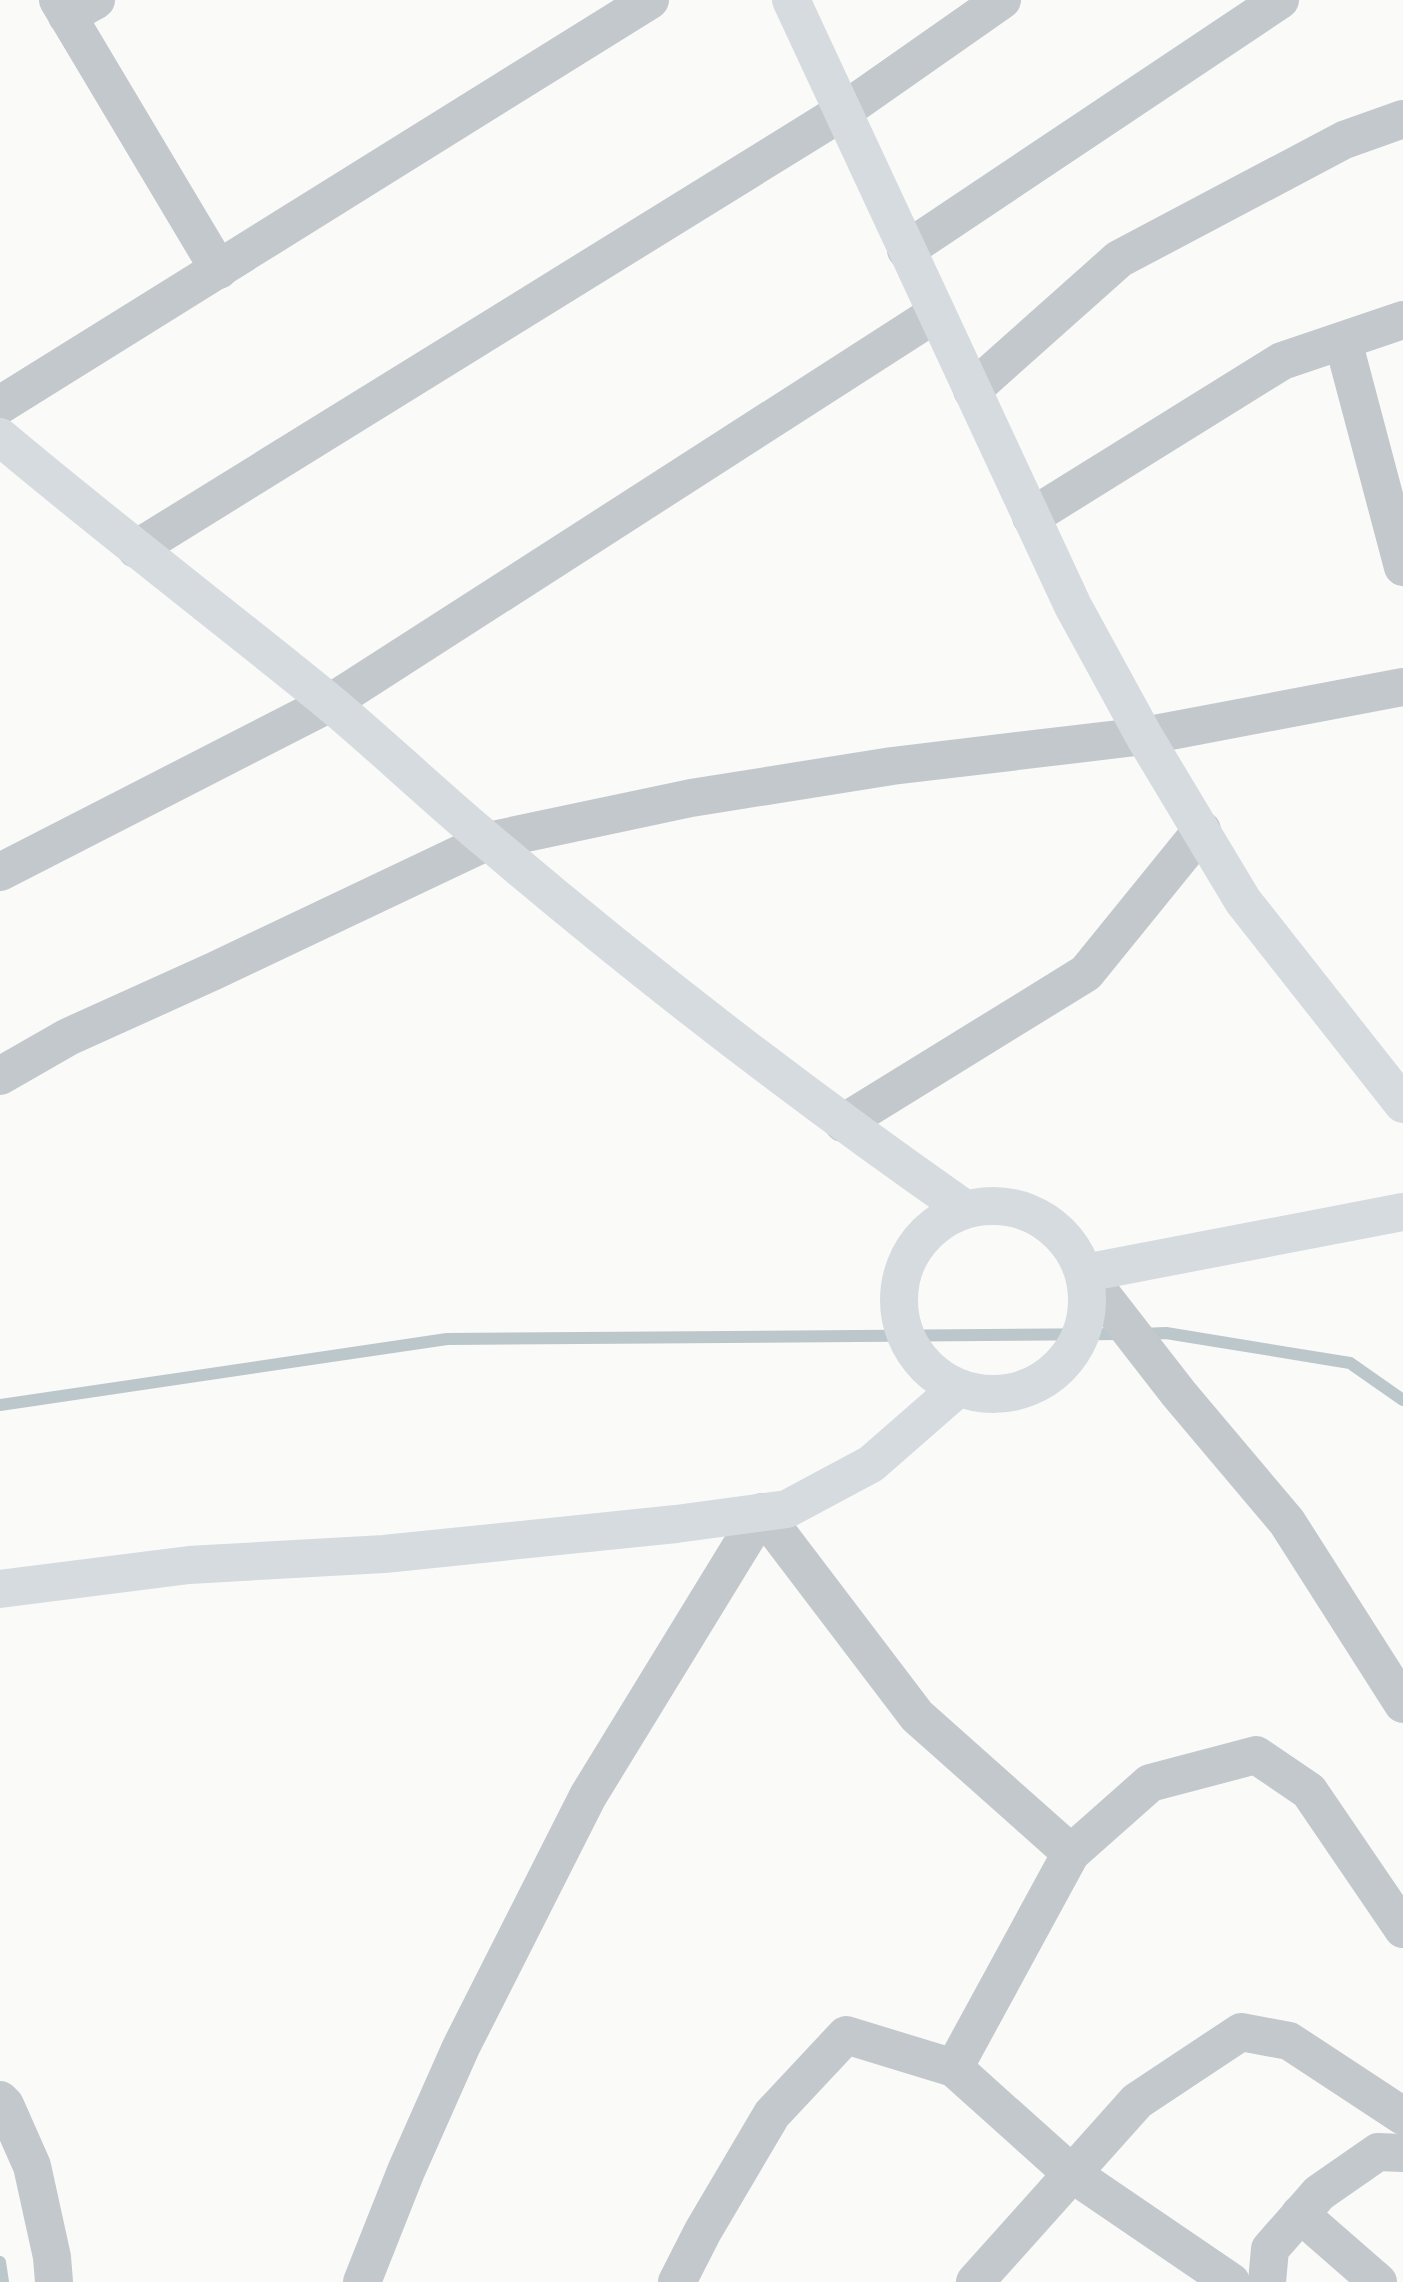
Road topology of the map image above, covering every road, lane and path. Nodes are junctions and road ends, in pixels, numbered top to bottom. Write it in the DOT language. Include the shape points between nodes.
graph roads {
  1 [pos="650,0"];
  2 [pos="791,0"];
  3 [pos="1002,0"];
  4 [pos="1279,0"];
  5 [pos="73,5"];
  6 [pos="842,112"];
  7 [pos="1403,119"];
  8 [pos="906,250"];
  9 [pos="219,270"];
  10 [pos="935,314"];
  11 [pos="1403,320"];
  12 [pos="1342,341"];
  13 [pos="972,390"];
  14 [pos="0,405"];
  15 [pos="0,437"];
  16 [pos="1396,508"];
  17 [pos="1031,517"];
  18 [pos="136,549"];
  19 [pos="1403,567"];
  20 [pos="1403,687"];
  21 [pos="330,703"];
  22 [pos="1144,736"];
  23 [pos="1202,830"];
  24 [pos="488,841"];
  25 [pos="0,872"];
  26 [pos="0,1076"];
  27 [pos="1403,1104"];
  28 [pos="843,1123"];
  29 [pos="965,1209"];
  30 [pos="1403,1212"];
  31 [pos="1084,1273"];
  32 [pos="958,1388"];
  33 [pos="762,1512"];
  34 [pos="0,1589"];
  35 [pos="1403,1704"];
  36 [pos="1071,1853"];
  37 [pos="1403,1929"];
  38 [pos="954,2068"];
  39 [pos="0,2099"];
  40 [pos="1403,2116"];
  41 [pos="1403,2153"];
  42 [pos="1071,2173"];
  43 [pos="1300,2214"];
  44 [pos="54,2282"];
  45 [pos="362,2282"];
  46 [pos="677,2282"];
  47 [pos="975,2282"];
  48 [pos="1231,2282"];
  49 [pos="1268,2282"];
  50 [pos="1378,2282"];
  1 -- 9 [label="street"];
  2 -- 6 [label="street"];
  3 -- 6 [label="street"];
  4 -- 8 [label="street"];
  5 -- 9 [label="street"];
  6 -- 8 [label="street"];
  6 -- 18 [label="street"];
  7 -- 13 [label="street" via="1344,140 1119,259"];
  8 -- 10 [label="street"];
  9 -- 14 [label="street"];
  10 -- 13 [label="street"];
  10 -- 21 [label="street"];
  11 -- 12 [label="street"];
  12 -- 16 [label="street"];
  12 -- 17 [label="street" via="1283,361"];
  13 -- 17 [label="street"];
  15 -- 18 [label="street"];
  16 -- 19 [label="street"];
  17 -- 22 [label="street"];
  18 -- 21 [label="street"];
  20 -- 22 [label="street"];
  21 -- 24 [label="street"];
  21 -- 25 [label="street"];
  22 -- 23 [label="street"];
  22 -- 24 [label="street" via="878,768 691,799"];
  23 -- 27 [label="street" via="1243,901"];
  23 -- 28 [label="street" via="1086,973"];
  24 -- 26 [label="street" via="68,1037"];
  24 -- 28 [label="street" via="731,1039"];
  28 -- 29 [label="street"];
  29 -- 31 [label="street" via="995,1204 1024,1210 1051,1224 1072,1246"];
  29 -- 32 [label="street" via="939,1222 917,1241 903,1267 898,1296 901,1325 913,1352 933,1374"];
  30 -- 31 [label="street"];
  31 -- 32 [label="street" via="1088,1303 1082,1333 1067,1359 1045,1379 1018,1392 988,1394"];
  31 -- 35 [label="street" via="1287,1522"];
  32 -- 33 [label="street" via="871,1464 787,1509"];
  33 -- 34 [label="street" via="384,1554 189,1565"];
  33 -- 36 [label="street" via="917,1716"];
  33 -- 45 [label="street" via="588,1796 461,2047"];
  36 -- 37 [label="street" via="1150,1783 1256,1755 1309,1791"];
  36 -- 38 [label="street"];
  38 -- 42 [label="street"];
  38 -- 46 [label="street" via="846,2035 772,2114"];
  39 -- 44 [label="street" via="32,2166"];
  40 -- 42 [label="street" via="1289,2041 1241,2032 1137,2101"];
  41 -- 43 [label="street" via="1378,2152 1319,2193"];
  42 -- 47 [label="street"];
  42 -- 48 [label="street"];
  43 -- 49 [label="street" via="1270,2249"];
  43 -- 50 [label="street"];
}
